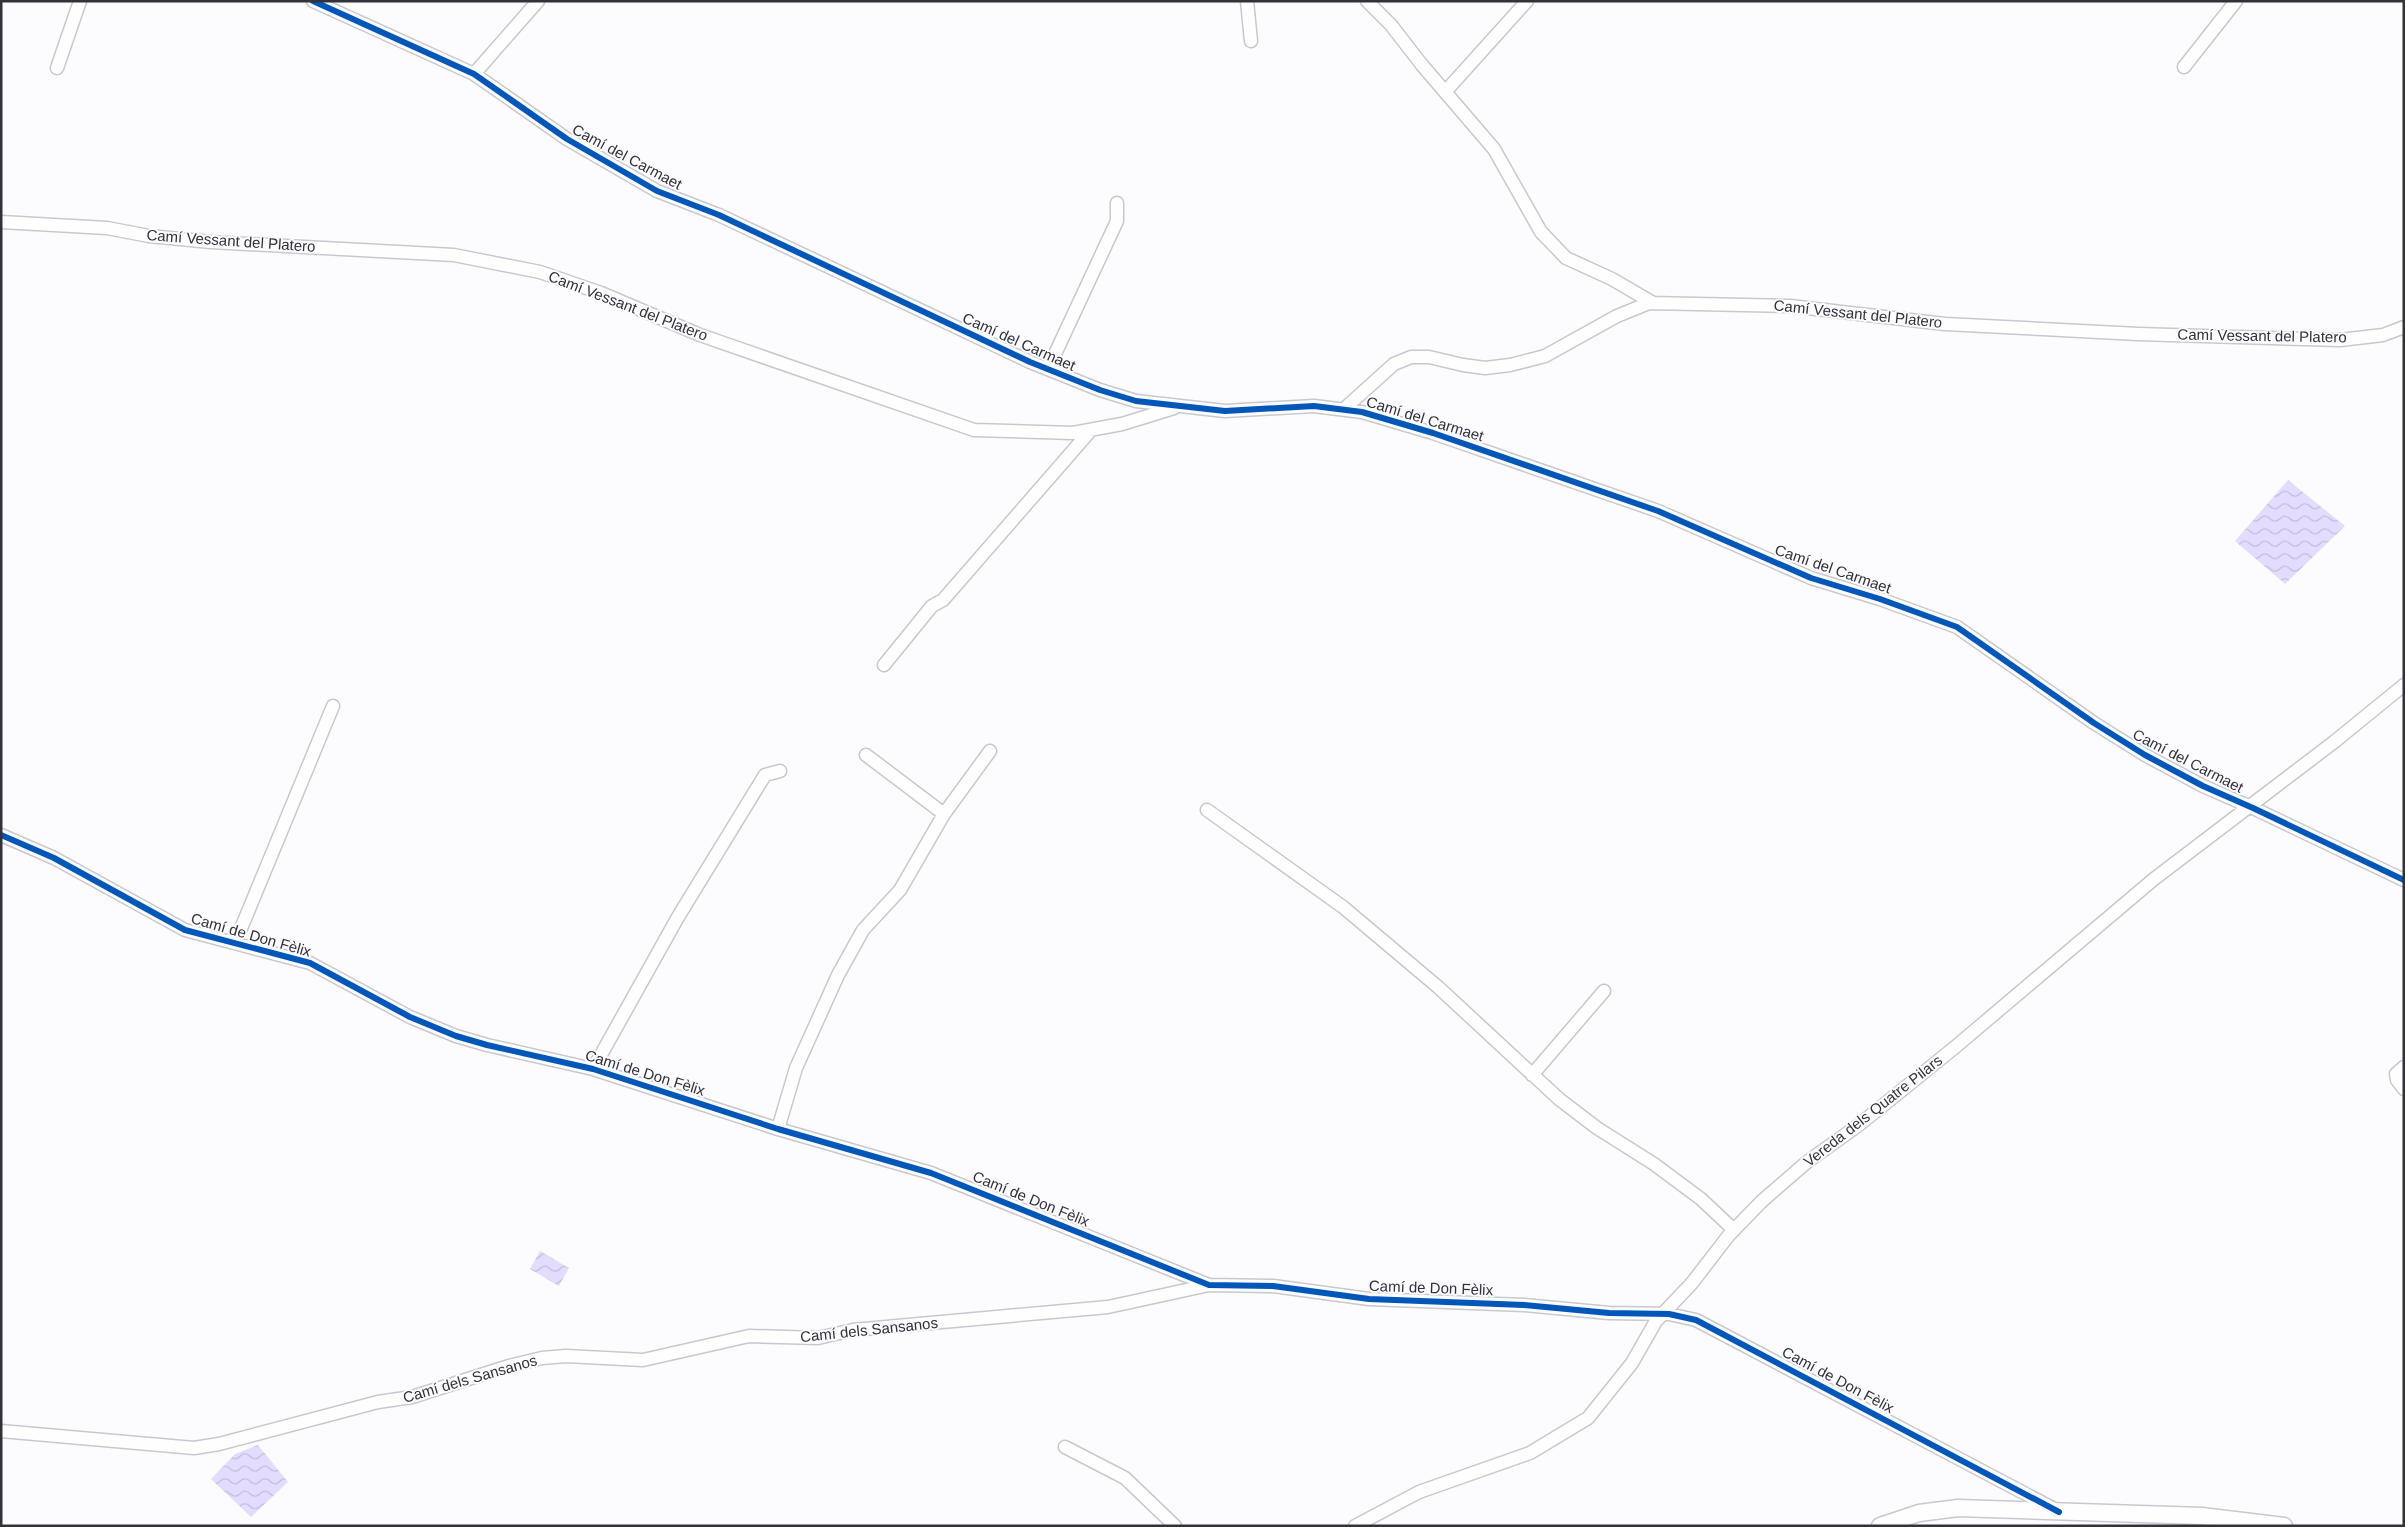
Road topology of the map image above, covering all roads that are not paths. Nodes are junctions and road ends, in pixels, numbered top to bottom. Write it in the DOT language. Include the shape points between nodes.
graph roads {
  1 [pos="80,1"];
  2 [pos="313,1"];
  3 [pos="538,1"];
  4 [pos="1247,1"];
  5 [pos="1367,1"];
  6 [pos="1528,1"];
  7 [pos="2236,1"];
  8 [pos="1251,41"];
  9 [pos="2184,67"];
  10 [pos="57,68"];
  11 [pos="474,74"];
  12 [pos="1445,92"];
  13 [pos="1117,203"];
  14 [pos="1,222"];
  15 [pos="1653,303"];
  16 [pos="2404,327"];
  17 [pos="1048,369"];
  18 [pos="1178,407"];
  19 [pos="1344,408"];
  20 [pos="1091,430"];
  21 [pos="884,665"];
  22 [pos="2404,685"];
  23 [pos="333,706"];
  24 [pos="990,751"];
  25 [pos="866,755"];
  26 [pos="780,771"];
  27 [pos="2250,806"];
  28 [pos="1207,810"];
  29 [pos="944,814"];
  30 [pos="1,835"];
  31 [pos="2404,880"];
  32 [pos="235,943"];
  33 [pos="1604,991"];
  34 [pos="2404,1067"];
  35 [pos="593,1069"];
  36 [pos="1532,1075"];
  37 [pos="2404,1089"];
  38 [pos="778,1129"];
  39 [pos="1734,1230"];
  40 [pos="1209,1285"];
  41 [pos="1662,1314"];
  42 [pos="1,1431"];
  43 [pos="1065,1447"];
  44 [pos="2059,1512"];
  45 [pos="1175,1526"];
  46 [pos="1355,1526"];
  47 [pos="1880,1526"];
  48 [pos="2284,1526"];
  1 -- 10 [label="street"];
  2 -- 11 [label="street, Camí del Carmaet"];
  3 -- 11 [label="street"];
  4 -- 8 [label="street"];
  5 -- 12 [label="street" via="1391,25"];
  6 -- 12 [label="street"];
  7 -- 9 [label="street"];
  11 -- 17 [label="street, Camí del Carmaet" via="567,139 658,191 719,215"];
  12 -- 15 [label="street" via="1494,149 1541,232 1566,258"];
  13 -- 17 [label="street" via="1117,221"];
  14 -- 20 [label="street, Camí Vessant del Platero" via="107,228 210,242 454,256 540,272 700,334 974,430 1073,433"];
  15 -- 16 [label="street, Camí Vessant del Platero" via="1790,306 1945,324 2148,334 2340,340 2384,335"];
  15 -- 19 [label="street, Camí Vessant del Platero" via="1617,316 1545,356 1510,366 1485,368 1429,357 1411,357 1394,364"];
  17 -- 18 [label="street, Camí del Carmaet" via="1136,401"];
  18 -- 19 [label="street, Camí del Carmaet" via="1224,411 1314,406"];
  18 -- 20 [label="street, Camí Vessant del Platero"];
  19 -- 27 [label="street, Camí del Carmaet" via="1433,433 1658,512 1811,578 1957,627 2094,724 2203,786"];
  20 -- 21 [label="street" via="944,600 932,606"];
  22 -- 27 [label="street, Vereda dels Quatre Pilars"];
  23 -- 32 [label="street"];
  24 -- 29 [label="street"];
  25 -- 29 [label="street"];
  26 -- 35 [label="street" via="765,775 678,917"];
  27 -- 31 [label="street, Camí del Carmaet"];
  27 -- 39 [label="street, Vereda dels Quatre Pilars" via="2154,879 1860,1124 1807,1162"];
  28 -- 36 [label="street" via="1350,912 1438,987"];
  29 -- 38 [label="street" via="900,890 863,930 838,974 796,1068"];
  30 -- 32 [label="street, Camí de Don Fèlix" via="54,858 186,930"];
  32 -- 35 [label="street, Camí de Don Fèlix" via="310,963 410,1017 456,1036"];
  33 -- 36 [label="street"];
  34 -- 37 [label="street" via="2396,1074"];
  35 -- 38 [label="street, Camí de Don Fèlix"];
  36 -- 39 [label="street" via="1597,1128 1701,1199"];
  38 -- 40 [label="street, Camí de Don Fèlix" via="931,1173"];
  39 -- 41 [label="street, Vereda dels Quatre Pilars" via="1692,1283"];
  40 -- 41 [label="street, Camí de Don Fèlix" via="1273,1286 1369,1299"];
  40 -- 42 [label="street, Camí dels Sansanos" via="1108,1307 853,1330 818,1338 749,1336 643,1360 542,1358 412,1397 378,1402 194,1448"];
  41 -- 44 [label="street, Camí de Don Fèlix" via="1696,1320"];
  41 -- 46 [label="street, Vereda dels Quatre Pilars" via="1632,1363 1588,1418 1530,1453 1419,1492"];
  43 -- 45 [label="street" via="1125,1478"];
  44 -- 47 [label="main road" via="1958,1508 1919,1514"];
  44 -- 48 [label="main road" via="2202,1516"];
}
